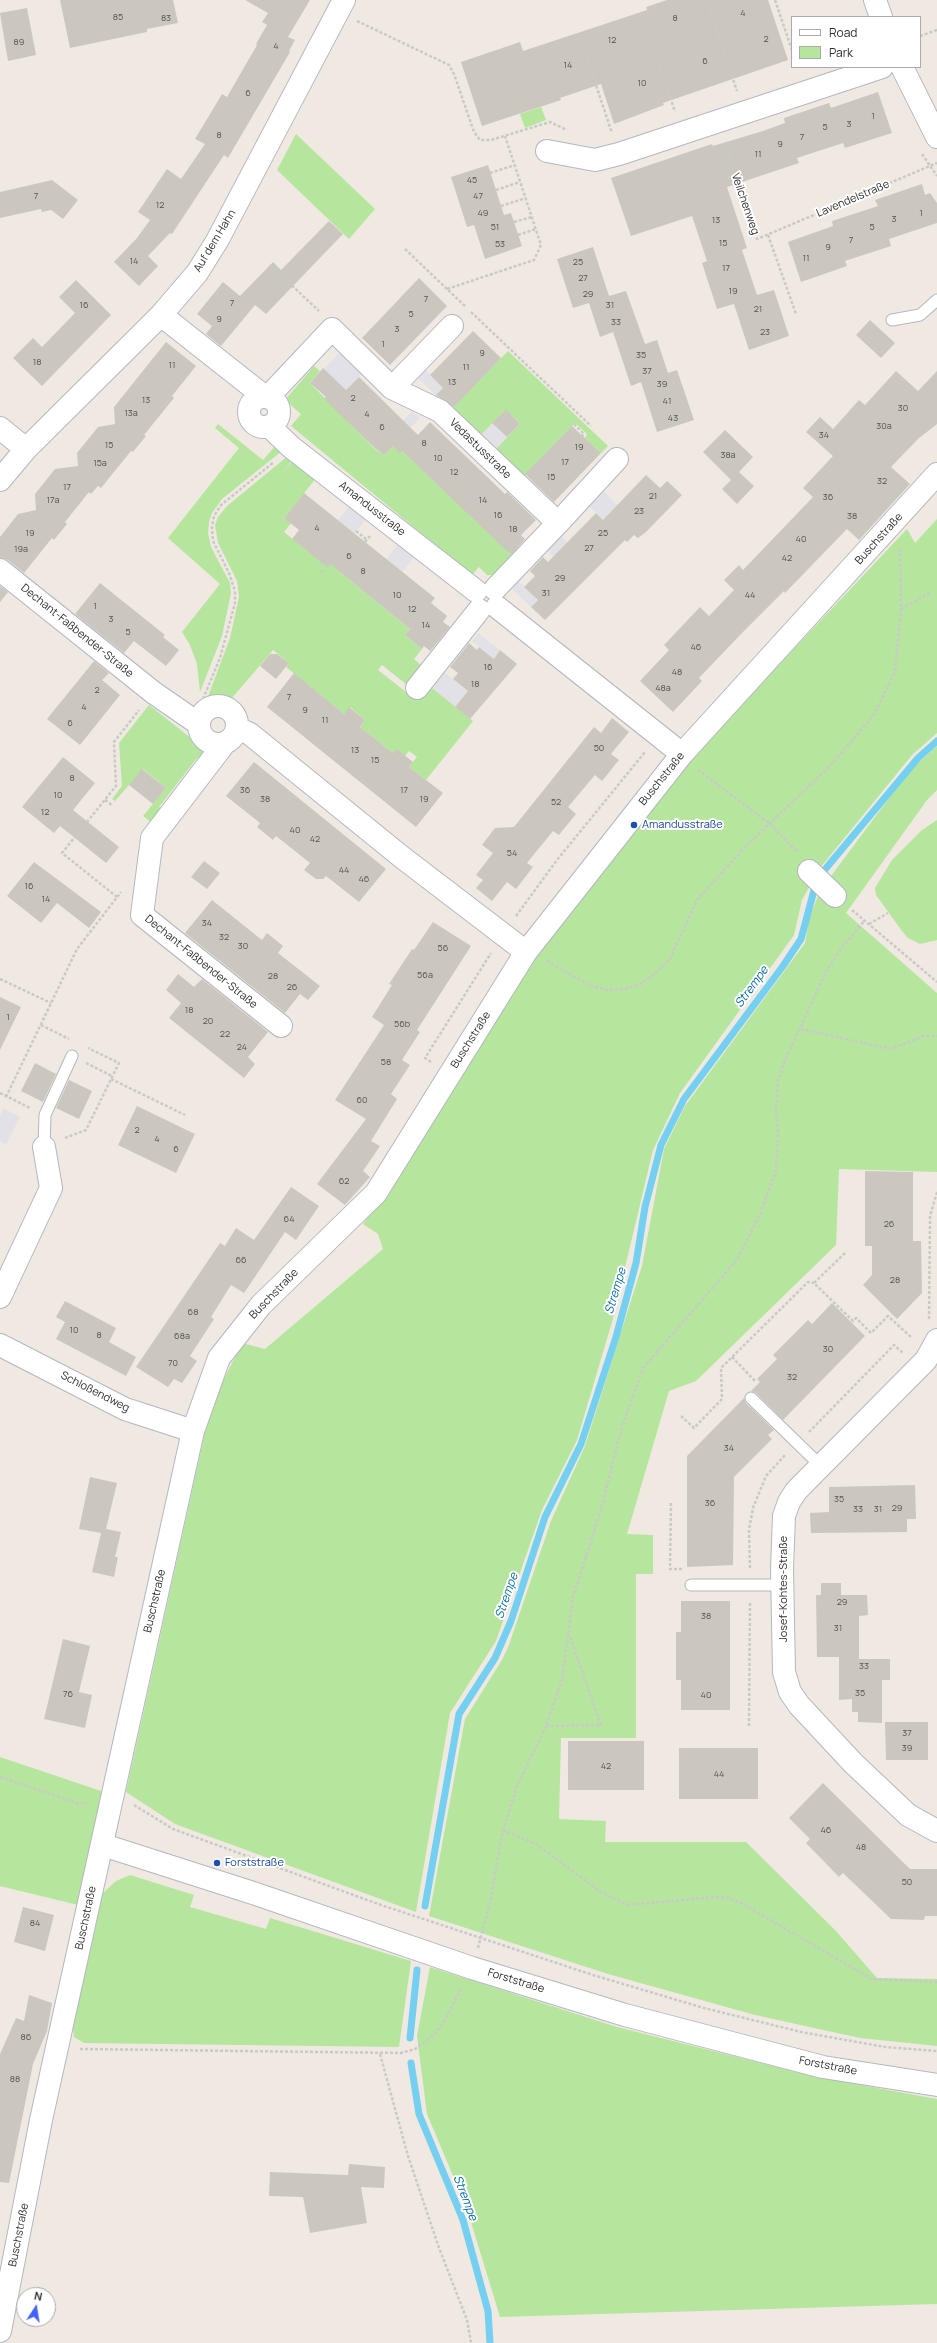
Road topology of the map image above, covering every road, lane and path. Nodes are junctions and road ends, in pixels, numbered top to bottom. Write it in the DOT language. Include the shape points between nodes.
graph roads {
  1 [pos="775,0"];
  2 [pos="874,0"];
  3 [pos="708,4"];
  4 [pos="341,6"];
  5 [pos="881,16"];
  6 [pos="647,26"];
  7 [pos="937,30"];
  8 [pos="921,36"];
  9 [pos="582,43"];
  10 [pos="791,47"];
  11 [pos="879,68"];
  12 [pos="902,68"];
  13 [pos="744,112"];
  14 [pos="716,122"];
  15 [pos="517,131"];
  16 [pos="682,133"];
  17 [pos="505,136"];
  18 [pos="937,137"];
  19 [pos="919,149"];
  20 [pos="547,152"];
  21 [pos="619,154"];
  22 [pos="937,164"];
  23 [pos="515,165"];
  24 [pos="929,167"];
  25 [pos="734,171"];
  26 [pos="490,173"];
  27 [pos="721,174"];
  28 [pos="937,176"];
  29 [pos="520,182"];
  30 [pos="496,190"];
  31 [pos="526,198"];
  32 [pos="501,206"];
  33 [pos="532,216"];
  34 [pos="514,222"];
  35 [pos="536,229"];
  36 [pos="518,235"];
  37 [pos="768,235"];
  38 [pos="405,249"];
  39 [pos="270,265"];
  40 [pos="447,289"];
  41 [pos="937,300"];
  42 [pos="796,314"];
  43 [pos="161,315"];
  44 [pos="892,320"];
  45 [pos="452,326"];
  46 [pos="332,329"];
  47 [pos="392,388"];
  48 [pos="266,397"];
  49 [pos="574,424"];
  50 [pos="591,426"];
  51 [pos="0,428"];
  52 [pos="582,436"];
  53 [pos="292,447"];
  54 [pos="26,449"];
  55 [pos="617,459"];
  56 [pos="937,474"];
  57 [pos="0,480"];
  58 [pos="558,523"];
  59 [pos="889,528"];
  60 [pos="356,531"];
  61 [pos="366,541"];
  62 [pos="0,570"];
  63 [pos="930,593"];
  64 [pos="486,599"];
  65 [pos="901,609"];
  66 [pos="417,688"];
  67 [pos="154,693"];
  68 [pos="202,718"];
  69 [pos="231,736"];
  70 [pos="649,747"];
  71 [pos="682,754"];
  72 [pos="105,800"];
  73 [pos="112,805"];
  74 [pos="769,823"];
  75 [pos="809,871"];
  76 [pos="146,881"];
  77 [pos="835,896"];
  78 [pos="117,897"];
  79 [pos="888,913"];
  80 [pos="514,919"];
  81 [pos="865,920"];
  82 [pos="869,924"];
  83 [pos="496,946"];
  84 [pos="526,952"];
  85 [pos="0,979"];
  86 [pos="937,982"];
  87 [pos="51,1003"];
  88 [pos="281,1026"];
  89 [pos="801,1029"];
  90 [pos="937,1036"];
  91 [pos="72,1056"];
  92 [pos="434,1065"];
  93 [pos="112,1076"];
  94 [pos="0,1093"];
  95 [pos="6,1096"];
  96 [pos="45,1115"];
  97 [pos="185,1115"];
  98 [pos="44,1148"];
  99 [pos="845,1253"];
  100 [pos="814,1283"];
  101 [pos="0,1297"];
  102 [pos="0,1345"];
  103 [pos="934,1348"];
  104 [pos="751,1398"];
  105 [pos="681,1416"];
  106 [pos="193,1431"];
  107 [pos="821,1466"];
  108 [pos="670,1503"];
  109 [pos="686,1569"];
  110 [pos="742,1569"];
  111 [pos="782,1577"];
  112 [pos="691,1585"];
  113 [pos="568,1632"];
  114 [pos="546,1726"];
  115 [pos="0,1777"];
  116 [pos="111,1802"];
  117 [pos="503,1830"];
  118 [pos="937,1831"];
  119 [pos="103,1845"];
  120 [pos="481,1940"];
  121 [pos="472,1968"];
  122 [pos="937,1982"];
  123 [pos="57,2049"];
  124 [pos="937,2051"];
  125 [pos="380,2054"];
  126 [pos="937,2085"];
  127 [pos="0,2331"];
  128 [pos="471,2343"];
  1 -- 10 [label="path"];
  2 -- 5 [label="street"];
  3 -- 13 [label="path"];
  4 -- 17 [label="path" via="449,65 474,132 480,140"];
  4 -- 43 [label="street, Auf dem Hahn" via="207,258"];
  6 -- 16 [label="path"];
  7 -- 8 [label="path"];
  9 -- 21 [label="path"];
  11 -- 13 [label="street"];
  12 -- 18 [label="street"];
  13 -- 14 [label="street"];
  14 -- 16 [label="street"];
  14 -- 25 [label="path, Veilchenweg"];
  15 -- 17 [label="path"];
  16 -- 21 [label="street"];
  17 -- 23 [label="path"];
  19 -- 24 [label="path"];
  20 -- 21 [label="street" via="595,160"];
  22 -- 24 [label="path, Lavendelstraße"];
  23 -- 26 [label="path"];
  23 -- 29 [label="path"];
  24 -- 28 [label="path"];
  24 -- 37 [label="path, Lavendelstraße"];
  25 -- 27 [label="path"];
  25 -- 37 [label="path, Veilchenweg" via="757,239"];
  29 -- 30 [label="path"];
  29 -- 31 [label="path"];
  31 -- 32 [label="path"];
  31 -- 33 [label="path"];
  33 -- 34 [label="path"];
  33 -- 35 [label="path"];
  35 -- 36 [label="path"];
  35 -- 40 [label="path" via="541,245 534,260"];
  37 -- 42 [label="path, Veilchenweg"];
  38 -- 40 [label="path"];
  39 -- 46 [label="path" via="331,323"];
  40 -- 50 [label="path"];
  41 -- 44 [label="lane" via="920,315"];
  43 -- 48 [label="street"];
  43 -- 54 [label="street, Auf dem Hahn"];
  45 -- 47 [label="street"];
  46 -- 47 [label="street, Vedastusstraße"];
  46 -- 48 [label="street"];
  47 -- 58 [label="street, Vedastusstraße" via="440,411"];
  48 -- 53 [label="street, Amandusstraße" via="274,400 279,409 277,419 269,426"];
  49 -- 52 [label="path" via="584,434"];
  51 -- 54 [label="street"];
  53 -- 64 [label="street, Amandusstraße"];
  53 -- 68 [label="path" via="221,505 214,516 213,541 229,573 235,591 235,603 220,658 202,702"];
  54 -- 57 [label="street, Auf dem Hahn"];
  55 -- 58 [label="street"];
  56 -- 59 [label="street, Buschstraße"];
  58 -- 64 [label="street"];
  59 -- 65 [label="path" via="898,533 900,540"];
  59 -- 71 [label="street, Buschstraße"];
  60 -- 61 [label="path"];
  62 -- 67 [label="street, Dechant-Faßbender-Straße"];
  63 -- 65 [label="path"];
  64 -- 66 [label="street"];
  64 -- 71 [label="street, Amandusstraße"];
  65 -- 74 [label="path" via="895,672 873,716 830,766"];
  67 -- 68 [label="street, Dechant-Faßbender-Straße"];
  67 -- 72 [label="path" via="114,742 116,786"];
  68 -- 69 [label="street, Dechant-Faßbender-Straße" via="200,732 210,743"];
  68 -- 69 [label="street" via="219,706 227,708 233,713"];
  69 -- 76 [label="street, Dechant-Faßbender-Straße" via="152,838"];
  69 -- 84 [label="street, Dechant-Faßbender-Straße" via="250,734 403,858"];
  70 -- 80 [label="path" via="557,860"];
  71 -- 74 [label="path" via="698,770"];
  71 -- 84 [label="street, Buschstraße"];
  72 -- 73 [label="path"];
  72 -- 78 [label="path" via="62,853"];
  74 -- 75 [label="path" via="792,846"];
  74 -- 84 [label="path" via="697,900 670,959 655,974 639,984 624,989 608,990 591,986 544,959"];
  75 -- 77 [label="street"];
  76 -- 78 [label="path" via="130,880"];
  76 -- 88 [label="street, Dechant-Faßbender-Straße" via="142,915"];
  77 -- 81 [label="path"];
  78 -- 87 [label="path" via="77,949"];
  79 -- 82 [label="path"];
  81 -- 82 [label="path"];
  81 -- 89 [label="path" via="827,970"];
  82 -- 86 [label="path"];
  83 -- 92 [label="path" via="425,1058"];
  84 -- 106 [label="street, Buschstraße" via="376,1193 261,1305 219,1358"];
  85 -- 87 [label="path"];
  87 -- 95 [label="path"];
  89 -- 90 [label="path" via="891,1049 924,1036"];
  89 -- 113 [label="path" via="778,1080 776,1171 760,1214 738,1260 643,1368 622,1427 600,1512 573,1597"];
  91 -- 93 [label="path"];
  91 -- 96 [label="lane"];
  94 -- 95 [label="path"];
  95 -- 96 [label="path"];
  96 -- 98 [label="lane"];
  97 -- 98 [label="path" via="111,1079 86,1130"];
  98 -- 101 [label="street" via="52,1188"];
  99 -- 100 [label="path"];
  100 -- 103 [label="path" via="853,1321 856,1318 871,1333 888,1316"];
  100 -- 105 [label="path" via="808,1282 721,1368 722,1399 694,1428"];
  102 -- 106 [label="street, Schloßendweg" via="126,1409"];
  103 -- 107 [label="street, Josef-Kohtes-Straße"];
  104 -- 107 [label="lane"];
  106 -- 116 [label="street, Buschstraße"];
  107 -- 111 [label="street, Josef-Kohtes-Straße" via="796,1491 784,1516"];
  108 -- 109 [label="path" via="670,1569"];
  110 -- 111 [label="path"];
  111 -- 112 [label="lane"];
  111 -- 118 [label="street, Josef-Kohtes-Straße" via="784,1672 790,1692 799,1705 864,1774 908,1815"];
  113 -- 114 [label="path" via="562,1680"];
  113 -- 114 [label="path" via="600,1726"];
  114 -- 117 [label="path" via="518,1784"];
  115 -- 116 [label="path" via="80,1804"];
  116 -- 119 [label="street, Buschstraße"];
  116 -- 120 [label="path" via="127,1800 173,1829"];
  117 -- 120 [label="path"];
  117 -- 122 [label="path" via="536,1844 601,1892 627,1905 729,1898 872,1979"];
  119 -- 121 [label="street, Forststraße"];
  119 -- 123 [label="street, Buschstraße"];
  120 -- 121 [label="path"];
  120 -- 124 [label="path" via="756,2021 849,2042"];
  121 -- 125 [label="path" via="444,2023 434,2035 415,2049"];
  121 -- 126 [label="street, Forststraße" via="625,2016 723,2042 823,2066"];
  123 -- 125 [label="path"];
  123 -- 127 [label="street, Buschstraße"];
  125 -- 128 [label="path" via="408,2156 467,2320"];
}
